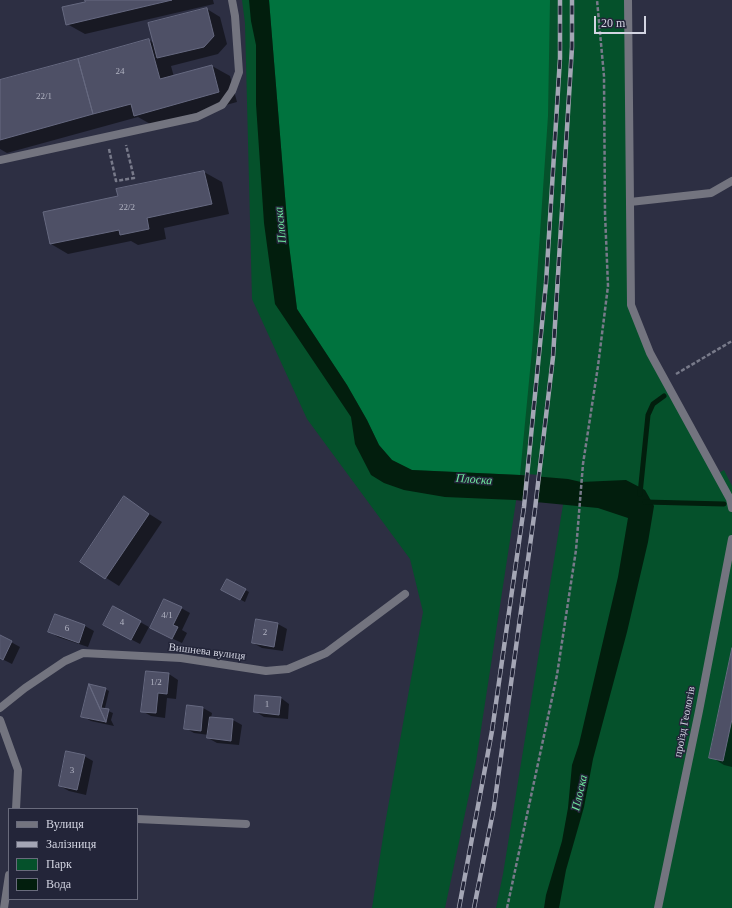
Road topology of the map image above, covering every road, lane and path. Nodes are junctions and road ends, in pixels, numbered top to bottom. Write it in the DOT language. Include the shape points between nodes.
graph roads {
  1 [pos="232,0"];
  2 [pos="596,0"];
  3 [pos="628,0"];
  4 [pos="124,133"];
  5 [pos="107,137"];
  6 [pos="0,160"];
  7 [pos="732,181"];
  8 [pos="630,202"];
  9 [pos="732,341"];
  10 [pos="665,380"];
  11 [pos="732,508"];
  12 [pos="732,539"];
  13 [pos="405,594"];
  14 [pos="0,708"];
  15 [pos="0,720"];
  16 [pos="16,808"];
  17 [pos="138,819"];
  18 [pos="246,824"];
  19 [pos="8,881"];
  20 [pos="4,908"];
  21 [pos="506,908"];
  22 [pos="658,908"];
  1 -- 4 [label="street" via="236,16 239,72 232,91 222,105 197,117"];
  2 -- 21 [label="path" via="604,76 608,286 583,464 576,550 557,675"];
  3 -- 8 [label="street"];
  4 -- 5 [label="street"];
  4 -- 5 [label="path" via="134,178 116,181"];
  5 -- 6 [label="street"];
  7 -- 8 [label="street" via="711,192"];
  8 -- 10 [label="street" via="631,305 650,353"];
  9 -- 10 [label="path"];
  10 -- 11 [label="street" via="730,499"];
  12 -- 22 [label="street, проїзд Геологів"];
  13 -- 14 [label="street, Вишнева вулиця" via="326,653 288,669 266,671 181,658 83,653 65,661"];
  15 -- 16 [label="street" via="18,770"];
  17 -- 18 [label="street"];
  19 -- 20 [label="street"];
}
